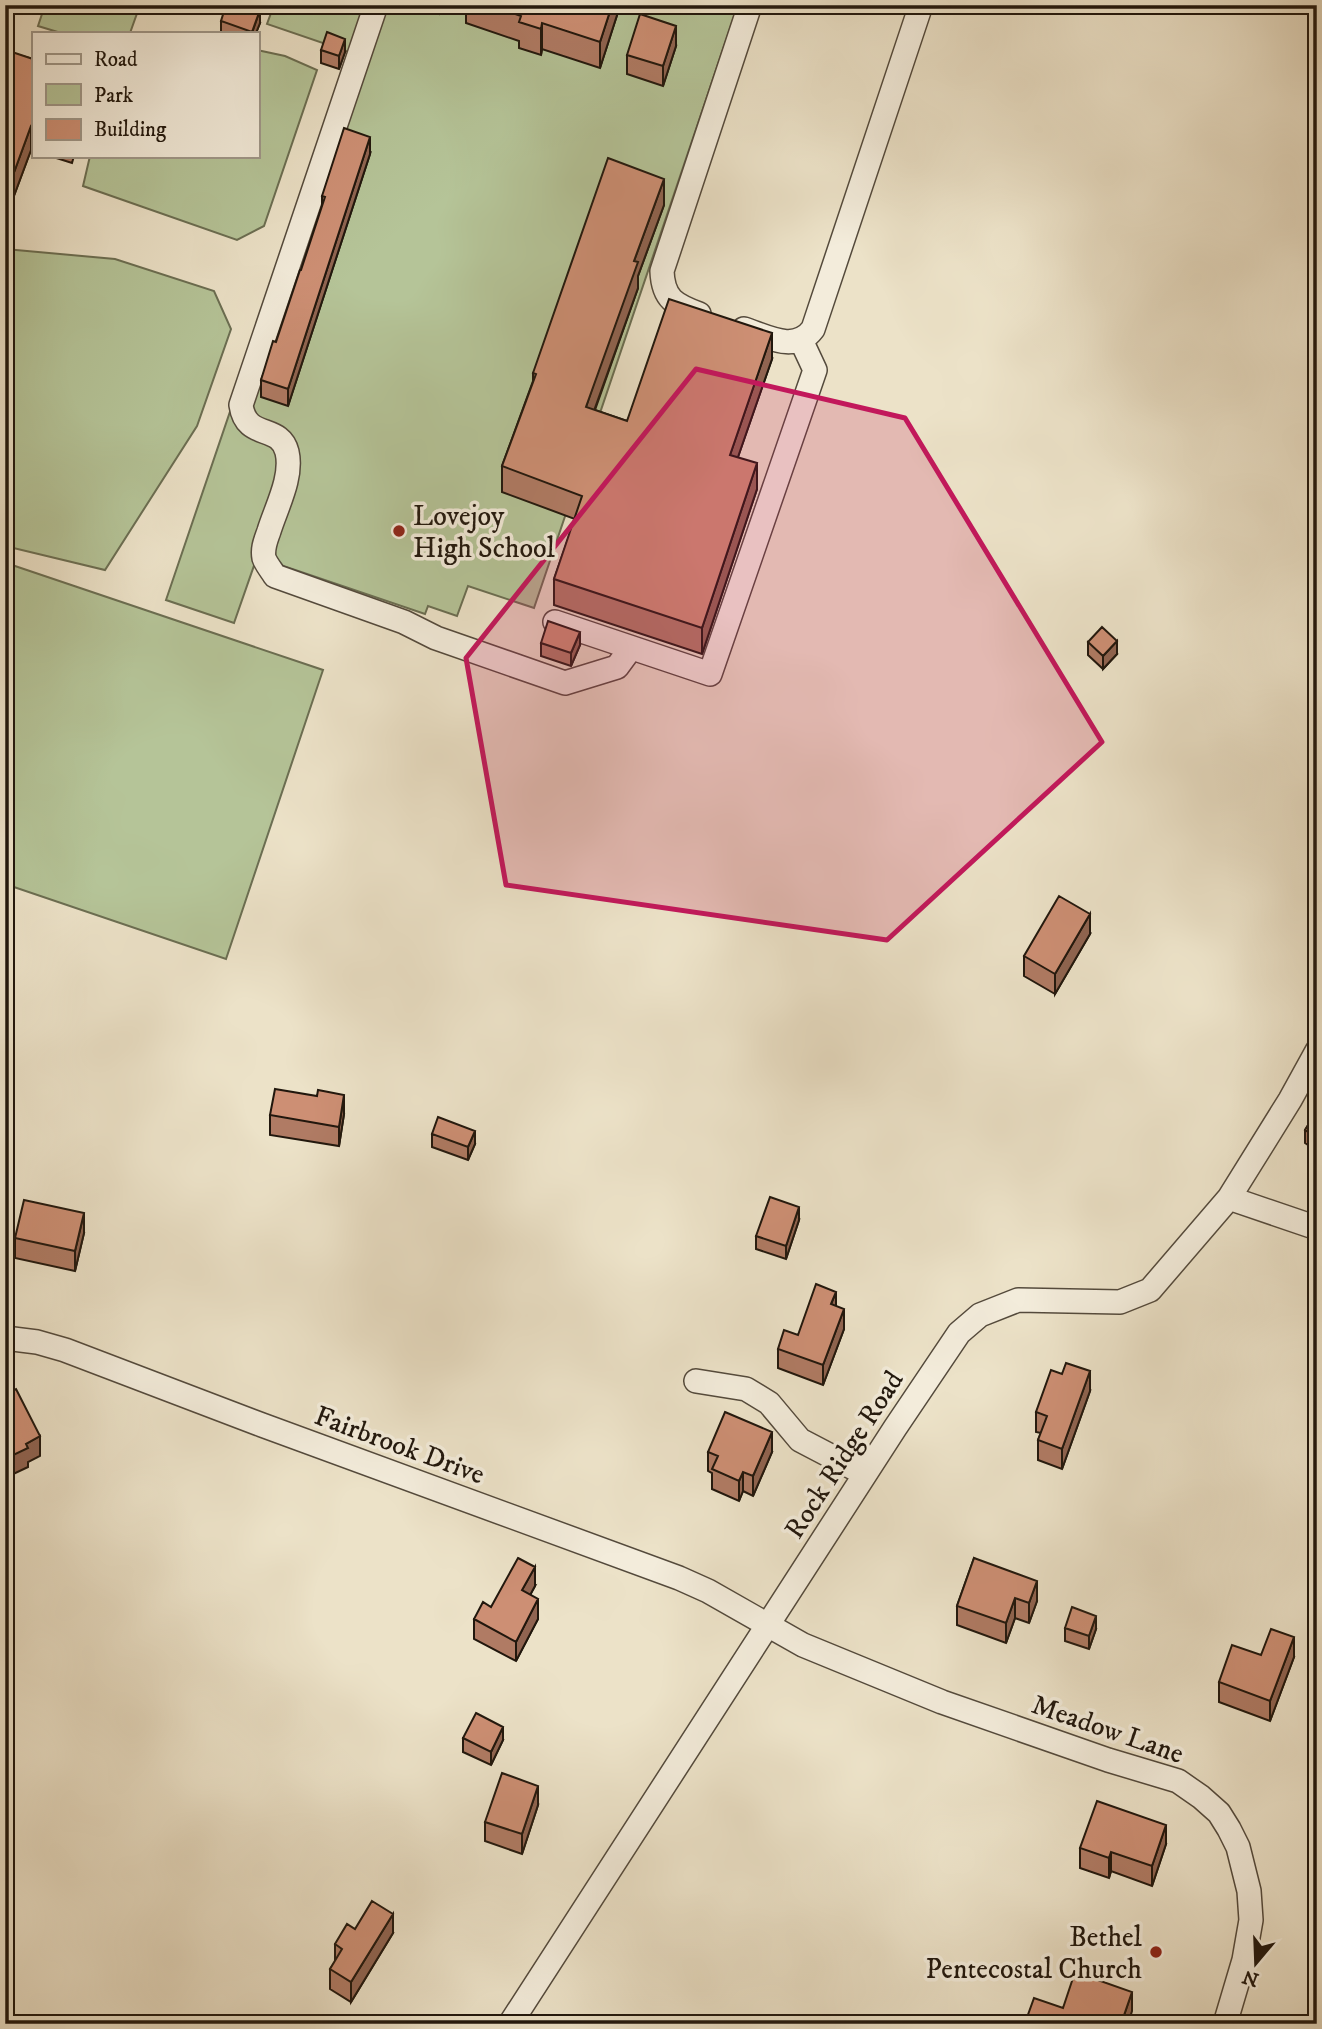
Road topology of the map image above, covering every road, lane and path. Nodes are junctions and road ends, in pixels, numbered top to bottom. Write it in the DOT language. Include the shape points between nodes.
graph roads {
  1 [pos="376,5"];
  2 [pos="750,5"];
  3 [pos="921,5"];
  4 [pos="801,340"];
  5 [pos="555,622"];
  6 [pos="631,648"];
  7 [pos="1317,1051"];
  8 [pos="1229,1198"];
  9 [pos="1317,1228"];
  10 [pos="5,1338"];
  11 [pos="696,1381"];
  12 [pos="865,1474"];
  13 [pos="767,1626"];
  14 [pos="510,2024"];
  15 [pos="1225,2024"];
  1 -- 6 [label="street" via="241,405 243,418 251,426 276,435 287,450 287,474 264,546 265,560 275,576 565,683 617,667"];
  2 -- 4 [label="street" via="662,282 679,307 785,343"];
  3 -- 4 [label="street" via="813,329"];
  4 -- 6 [label="street" via="815,370 710,674"];
  5 -- 6 [label="street"];
  7 -- 8 [label="street, Rock Ridge Road"];
  8 -- 9 [label="street"];
  8 -- 12 [label="street, Rock Ridge Road" via="1150,1290 1120,1302 1018,1300 980,1315 959,1333"];
  10 -- 13 [label="street, Fairbrook Drive" via="65,1350 679,1578"];
  11 -- 12 [label="street" via="746,1389 769,1403 800,1440"];
  12 -- 13 [label="street, Rock Ridge Road"];
  13 -- 14 [label="street, Rock Ridge Road"];
  13 -- 15 [label="street, Meadow Lane" via="942,1702 1178,1781 1201,1797 1229,1829 1249,1891 1251,1920 1244,1960"];
}
